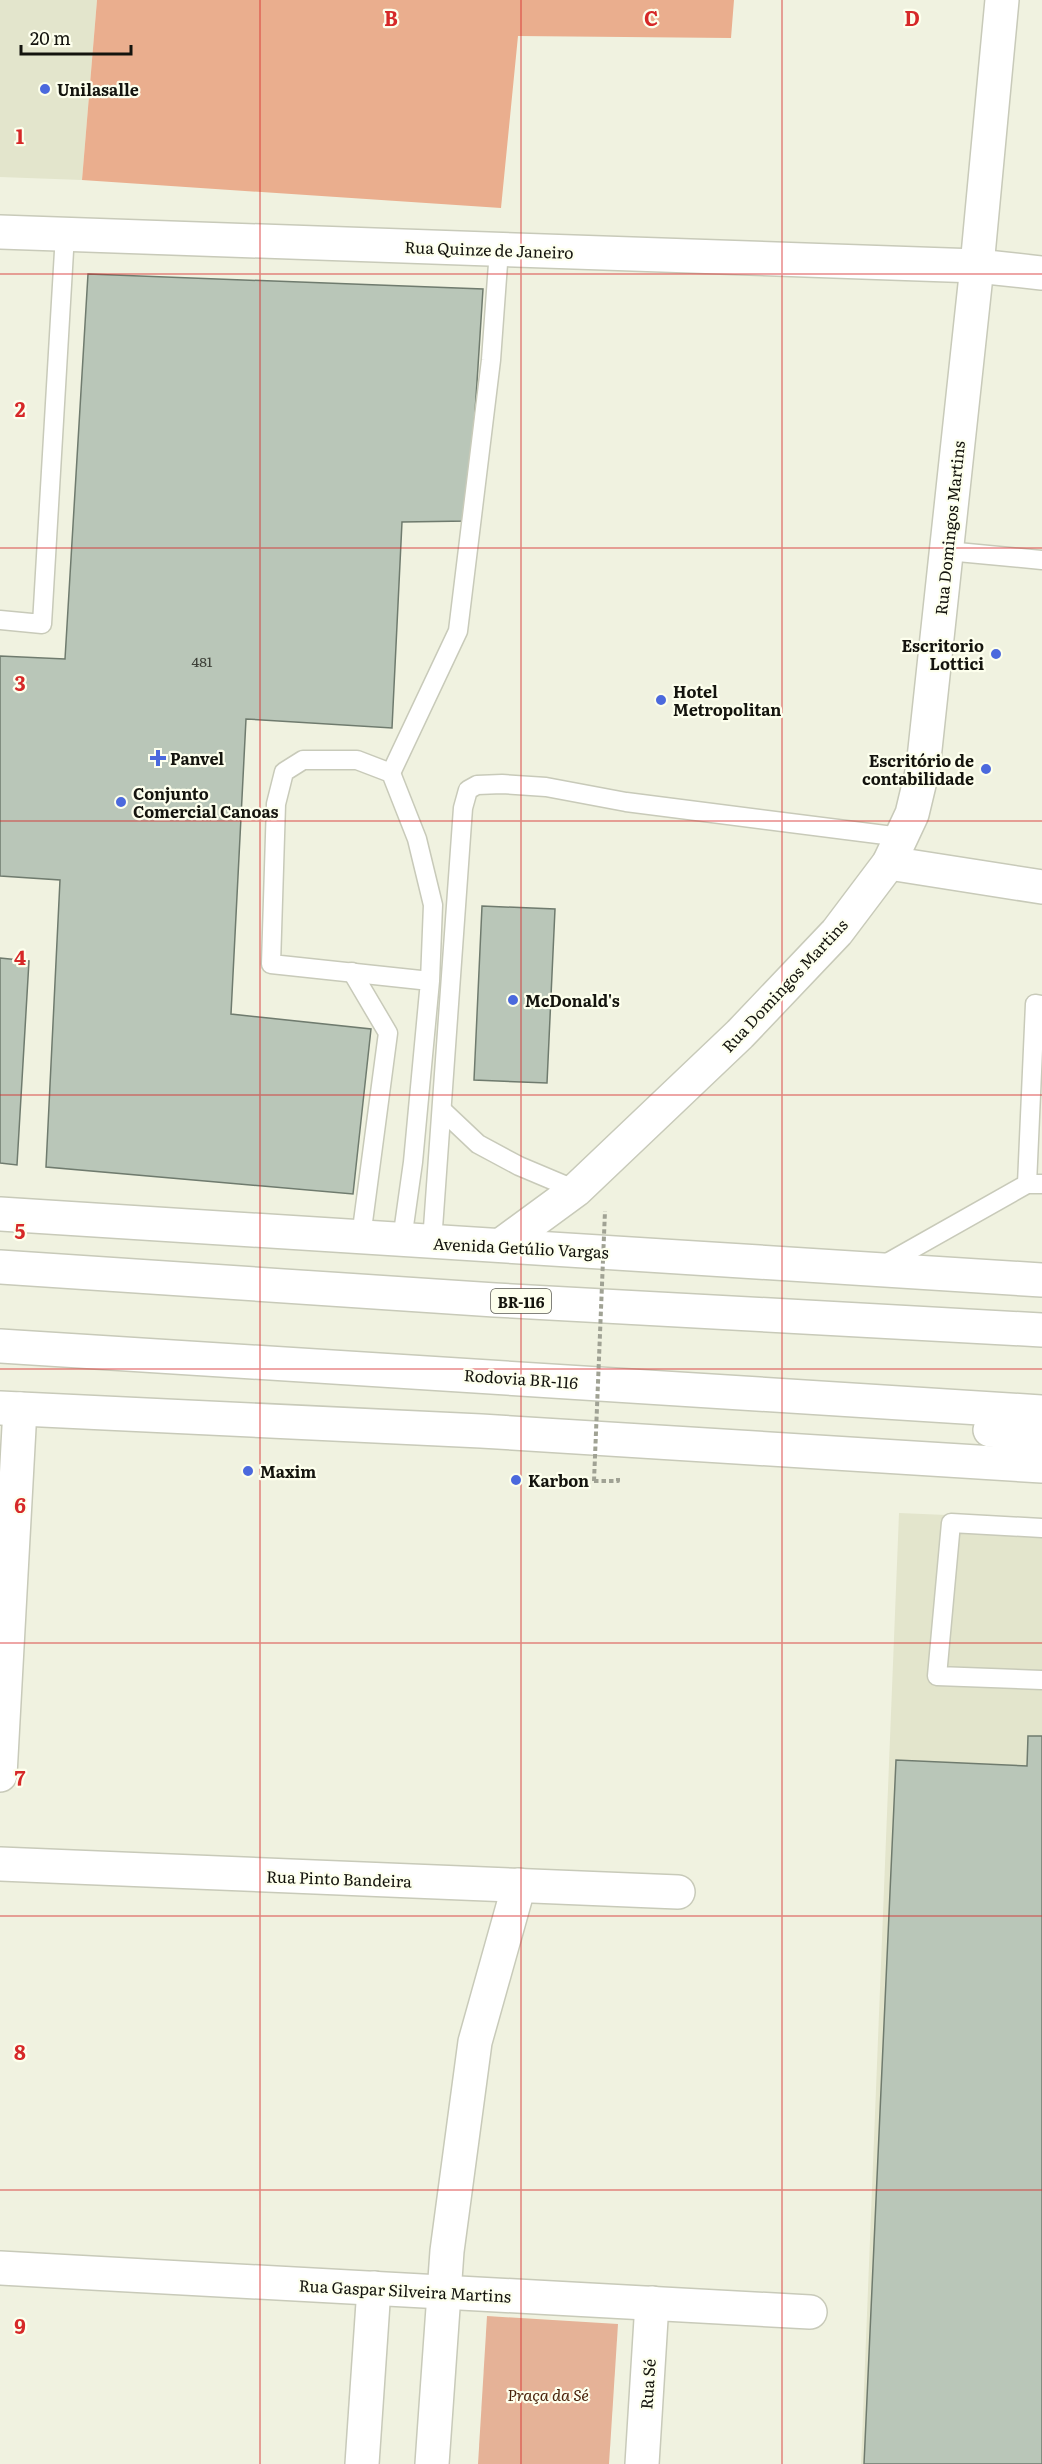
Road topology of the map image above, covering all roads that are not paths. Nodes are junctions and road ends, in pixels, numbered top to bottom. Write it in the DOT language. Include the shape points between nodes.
graph roads {
  1 [pos="1002,0"];
  2 [pos="0,232"];
  3 [pos="65,234"];
  4 [pos="499,250"];
  5 [pos="977,266"];
  6 [pos="1042,273"];
  7 [pos="947,551"];
  8 [pos="1042,560"];
  9 [pos="0,620"];
  10 [pos="391,773"];
  11 [pos="895,850"];
  12 [pos="1042,887"];
  13 [pos="352,972"];
  14 [pos="430,981"];
  15 [pos="1042,1005"];
  16 [pos="442,1110"];
  17 [pos="1035,1184"];
  18 [pos="576,1190"];
  19 [pos="0,1214"];
  20 [pos="361,1237"];
  21 [pos="417,1241"];
  22 [pos="501,1245"];
  23 [pos="0,1267"];
  24 [pos="874,1270"];
  25 [pos="1042,1280"];
  26 [pos="1042,1330"];
  27 [pos="9,1350"];
  28 [pos="849,1399"];
  29 [pos="10,1408"];
  30 [pos="1042,1412"];
  31 [pos="1042,1435"];
  32 [pos="1042,1466"];
  33 [pos="1042,1528"];
  34 [pos="1042,1680"];
  35 [pos="0,1775"];
  36 [pos="0,1864"];
  37 [pos="519,1885"];
  38 [pos="678,1892"];
  39 [pos="0,2268"];
  40 [pos="374,2288"];
  41 [pos="446,2292"];
  42 [pos="652,2303"];
  43 [pos="810,2312"];
  44 [pos="362,2464"];
  45 [pos="432,2464"];
  46 [pos="642,2464"];
  1 -- 5 [label="main road, Rua Domingos Martins"];
  2 -- 3 [label="main road, Rua Quinze de Janeiro"];
  3 -- 4 [label="main road, Rua Quinze de Janeiro"];
  3 -- 9 [label="lane" via="42,624"];
  4 -- 5 [label="main road, Rua Quinze de Janeiro"];
  4 -- 10 [label="lane" via="491,360 458,631"];
  5 -- 6 [label="main road, Rua Quinze de Janeiro"];
  5 -- 7 [label="main road, Rua Domingos Martins"];
  7 -- 8 [label="lane"];
  7 -- 11 [label="main road, Rua Domingos Martins" via="923,768 912,814"];
  10 -- 13 [label="lane" via="357,760 303,760 284,772 276,804 270,964"];
  10 -- 14 [label="lane" via="417,839 433,905"];
  11 -- 12 [label="main road"];
  11 -- 16 [label="lane" via="546,787 502,783 477,785 468,790 463,808"];
  11 -- 18 [label="main road, Rua Domingos Martins" via="837,932 790,983"];
  13 -- 14 [label="lane"];
  13 -- 20 [label="lane" via="388,1033"];
  14 -- 21 [label="lane" via="413,1162"];
  15 -- 17 [label="lane" via="1035,1004"];
  16 -- 18 [label="lane" via="478,1144"];
  16 -- 21 [label="lane"];
  17 -- 24 [label="lane"];
  18 -- 22 [label="main road, Rua Domingos Martins"];
  19 -- 20 [label="main road, Avenida Getúlio Vargas"];
  20 -- 21 [label="main road, Avenida Getúlio Vargas"];
  21 -- 22 [label="main road, Avenida Getúlio Vargas"];
  22 -- 24 [label="main road, Avenida Getúlio Vargas"];
  23 -- 26 [label="main road, BR-116" via="495,1300"];
  24 -- 25 [label="main road, Avenida Getúlio Vargas"];
  27 -- 28 [label="main road, Rodovia BR-116"];
  28 -- 30 [label="main road, Rodovia BR-116"];
  28 -- 31 [label="main road" via="906,1423"];
  29 -- 32 [label="main road" via="482,1431"];
  29 -- 35 [label="main road"];
  33 -- 34 [label="lane" via="951,1523 937,1676"];
  36 -- 37 [label="main road, Rua Pinto Bandeira"];
  37 -- 38 [label="main road, Rua Pinto Bandeira"];
  37 -- 41 [label="main road" via="475,2042 447,2252"];
  39 -- 40 [label="main road, Rua Gaspar Silveira Martins"];
  40 -- 41 [label="main road, Rua Gaspar Silveira Martins"];
  40 -- 44 [label="main road"];
  41 -- 42 [label="main road, Rua Gaspar Silveira Martins"];
  41 -- 45 [label="main road"];
  42 -- 43 [label="main road, Rua Gaspar Silveira Martins"];
  42 -- 46 [label="main road, Rua Sé"];
}
